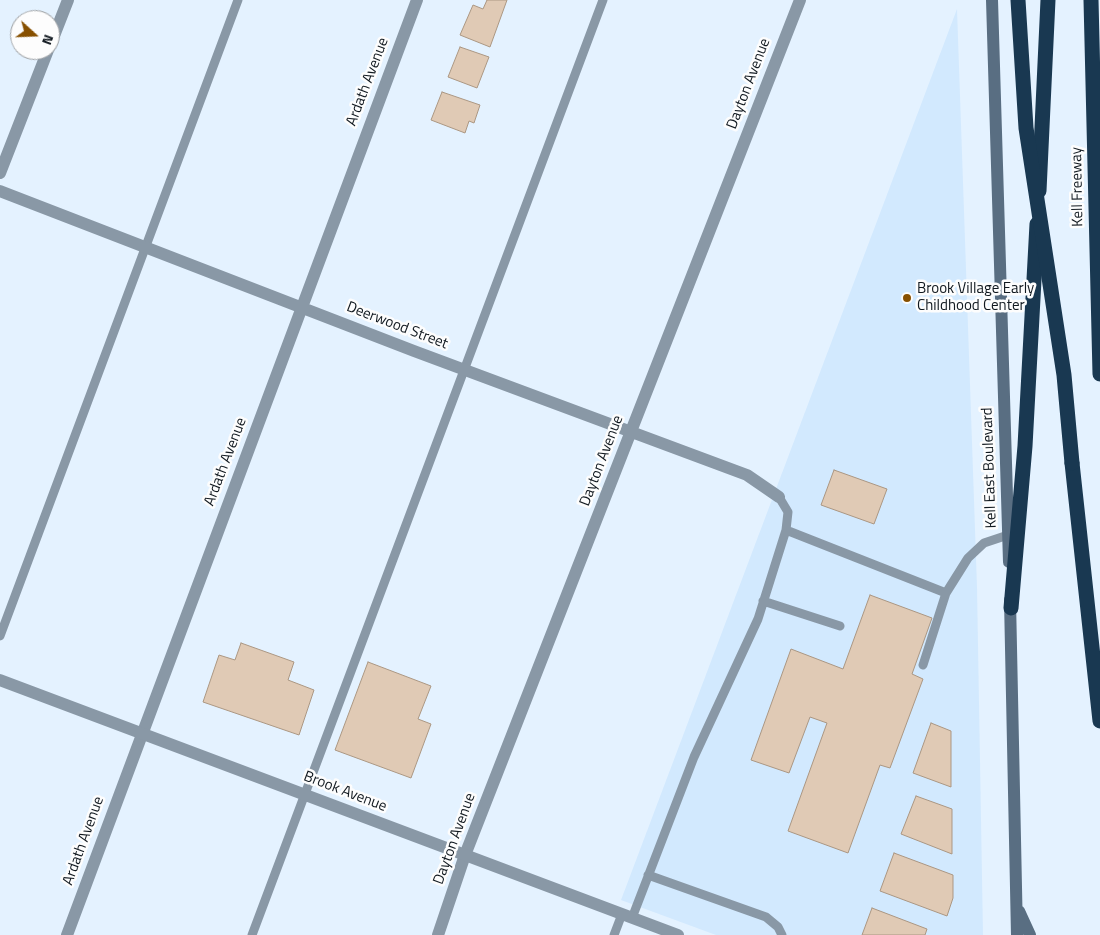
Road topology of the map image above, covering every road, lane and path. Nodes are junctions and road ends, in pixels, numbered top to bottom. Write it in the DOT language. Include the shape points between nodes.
graph roads {
  1 [pos="68,0"];
  2 [pos="238,0"];
  3 [pos="416,0"];
  4 [pos="603,0"];
  5 [pos="800,0"];
  6 [pos="992,0"];
  7 [pos="1018,0"];
  8 [pos="1048,0"];
  9 [pos="1091,0"];
  10 [pos="60,20"];
  11 [pos="44,60"];
  12 [pos="0,173"];
  13 [pos="0,191"];
  14 [pos="146,248"];
  15 [pos="302,307"];
  16 [pos="464,369"];
  17 [pos="1100,374"];
  18 [pos="631,432"];
  19 [pos="779,497"];
  20 [pos="786,530"];
  21 [pos="1008,535"];
  22 [pos="946,593"];
  23 [pos="764,601"];
  24 [pos="1011,608"];
  25 [pos="840,626"];
  26 [pos="0,636"];
  27 [pos="923,665"];
  28 [pos="0,680"];
  29 [pos="1100,721"];
  30 [pos="142,733"];
  31 [pos="304,794"];
  32 [pos="465,855"];
  33 [pos="648,875"];
  34 [pos="1018,906"];
  35 [pos="627,916"];
  36 [pos="67,935"];
  37 [pos="252,935"];
  38 [pos="438,935"];
  39 [pos="614,935"];
  40 [pos="678,935"];
  41 [pos="782,935"];
  42 [pos="1017,935"];
  43 [pos="1030,935"];
  1 -- 10 [label="street"];
  2 -- 14 [label="lane"];
  3 -- 15 [label="street, Ardath Avenue"];
  4 -- 16 [label="lane"];
  5 -- 18 [label="street, Dayton Avenue"];
  6 -- 21 [label="main road, Kell East Boulevard"];
  7 -- 29 [label="highway, bridge" via="1026,128 1064,375"];
  8 -- 24 [label="highway" via="1025,446"];
  9 -- 17 [label="highway, Kell Freeway"];
  11 -- 12 [label="street"];
  13 -- 14 [label="street, Deerwood Street"];
  14 -- 15 [label="street, Deerwood Street"];
  14 -- 26 [label="lane"];
  15 -- 16 [label="street, Deerwood Street"];
  15 -- 30 [label="street, Ardath Avenue"];
  16 -- 18 [label="street, Deerwood Street"];
  16 -- 31 [label="lane"];
  18 -- 19 [label="street, Deerwood Street" via="747,475"];
  18 -- 32 [label="street, Dayton Avenue"];
  19 -- 20 [label="lane" via="788,512"];
  20 -- 22 [label="lane"];
  20 -- 23 [label="lane"];
  21 -- 22 [label="lane" via="984,543 968,558"];
  21 -- 24 [label="main road, Kell East Boulevard"];
  22 -- 27 [label="lane"];
  23 -- 25 [label="lane"];
  23 -- 33 [label="lane" via="694,756"];
  24 -- 34 [label="main road, Kell East Boulevard"];
  28 -- 30 [label="street, Brook Avenue"];
  30 -- 31 [label="street, Brook Avenue"];
  30 -- 36 [label="street, Ardath Avenue"];
  31 -- 32 [label="street, Brook Avenue"];
  31 -- 37 [label="lane"];
  32 -- 35 [label="street, Brook Avenue"];
  32 -- 38 [label="street, Dayton Avenue"];
  33 -- 35 [label="lane"];
  33 -- 41 [label="lane" via="766,917"];
  34 -- 42 [label="main road, Kell East Boulevard"];
  34 -- 43 [label="main road"];
  35 -- 39 [label="lane"];
  35 -- 40 [label="street, Brook Avenue"];
}
